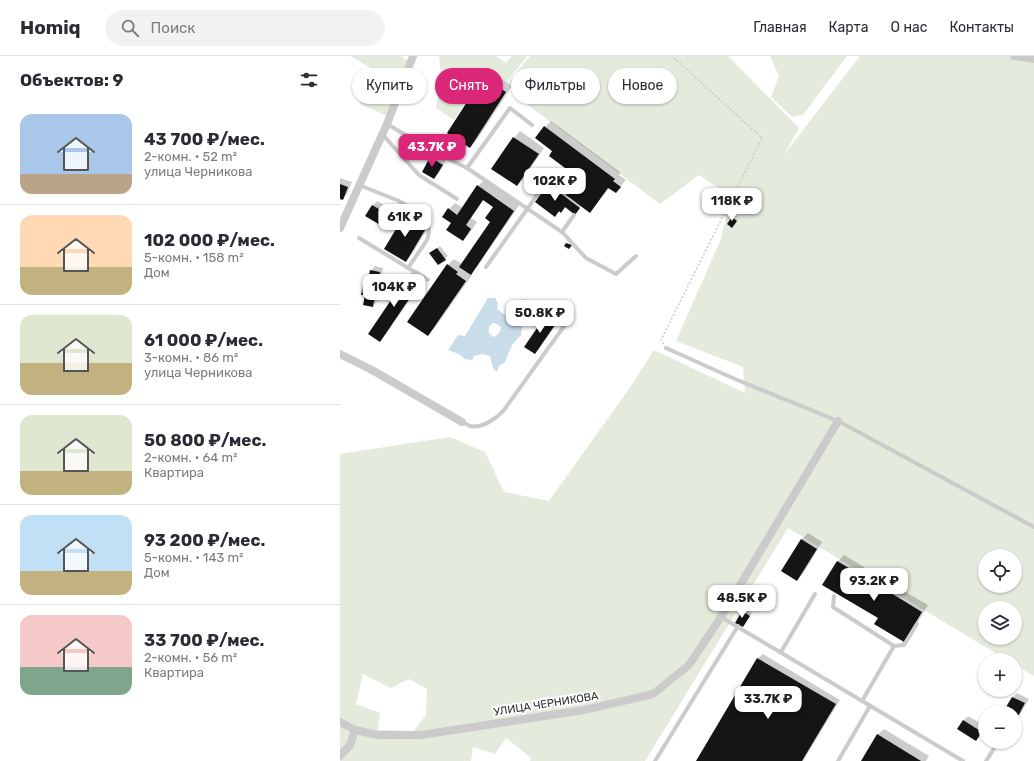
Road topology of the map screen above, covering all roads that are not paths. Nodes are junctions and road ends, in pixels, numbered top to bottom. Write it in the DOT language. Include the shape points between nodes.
graph roads {
  1 [pos="413,56"];
  2 [pos="1014,56"];
  3 [pos="1034,59"];
  4 [pos="386,124"];
  5 [pos="532,125"];
  6 [pos="382,134"];
  7 [pos="467,168"];
  8 [pos="566,184"];
  9 [pos="360,185"];
  10 [pos="458,199"];
  11 [pos="527,208"];
  12 [pos="574,215"];
  13 [pos="340,228"];
  14 [pos="562,232"];
  15 [pos="359,238"];
  16 [pos="636,256"];
  17 [pos="486,267"];
  18 [pos="408,268"];
  19 [pos="428,280"];
  20 [pos="567,322"];
  21 [pos="666,348"];
  22 [pos="340,354"];
  23 [pos="838,421"];
  24 [pos="462,422"];
  25 [pos="1034,527"];
  26 [pos="816,594"];
  27 [pos="834,596"];
  28 [pos="721,617"];
  29 [pos="917,624"];
  30 [pos="738,626"];
  31 [pos="894,646"];
  32 [pos="781,652"];
  33 [pos="862,701"];
  34 [pos="870,706"];
  35 [pos="340,722"];
  36 [pos="355,730"];
  37 [pos="994,749"];
  38 [pos="340,756"];
  39 [pos="655,761"];
  40 [pos="838,761"];
  41 [pos="963,761"];
  42 [pos="986,761"];
  1 -- 4 [label="street"];
  2 -- 3 [label="street"];
  4 -- 6 [label="street"];
  4 -- 7 [label="lane"];
  5 -- 7 [label="lane" via="510,108"];
  6 -- 9 [label="street"];
  6 -- 10 [label="lane" via="419,175"];
  7 -- 11 [label="lane"];
  8 -- 11 [label="lane" via="552,174"];
  9 -- 13 [label="street"];
  9 -- 18 [label="lane" via="399,201 424,216 428,223 427,240"];
  11 -- 14 [label="lane"];
  11 -- 17 [label="lane"];
  12 -- 14 [label="lane"];
  14 -- 16 [label="lane" via="586,258 616,274"];
  15 -- 18 [label="lane"];
  18 -- 19 [label="lane"];
  20 -- 24 [label="lane" via="498,416 482,425 471,426"];
  21 -- 23 [label="lane"];
  22 -- 24 [label="street"];
  23 -- 25 [label="lane"];
  23 -- 28 [label="street, УЛИЦА ЧЕРНИКОВА"];
  26 -- 32 [label="lane"];
  27 -- 31 [label="lane" via="833,607"];
  28 -- 30 [label="lane"];
  28 -- 36 [label="street, УЛИЦА ЧЕРНИКОВА" via="689,666 653,694 584,710 421,735 378,735"];
  29 -- 31 [label="lane" via="904,645"];
  30 -- 32 [label="lane"];
  30 -- 39 [label="lane"];
  31 -- 33 [label="lane"];
  32 -- 33 [label="lane"];
  33 -- 34 [label="lane"];
  34 -- 40 [label="lane"];
  34 -- 41 [label="lane"];
  35 -- 36 [label="street, УЛИЦА ЧЕРНИКОВА"];
  36 -- 38 [label="street" via="350,745"];
  37 -- 42 [label="lane"];
}
